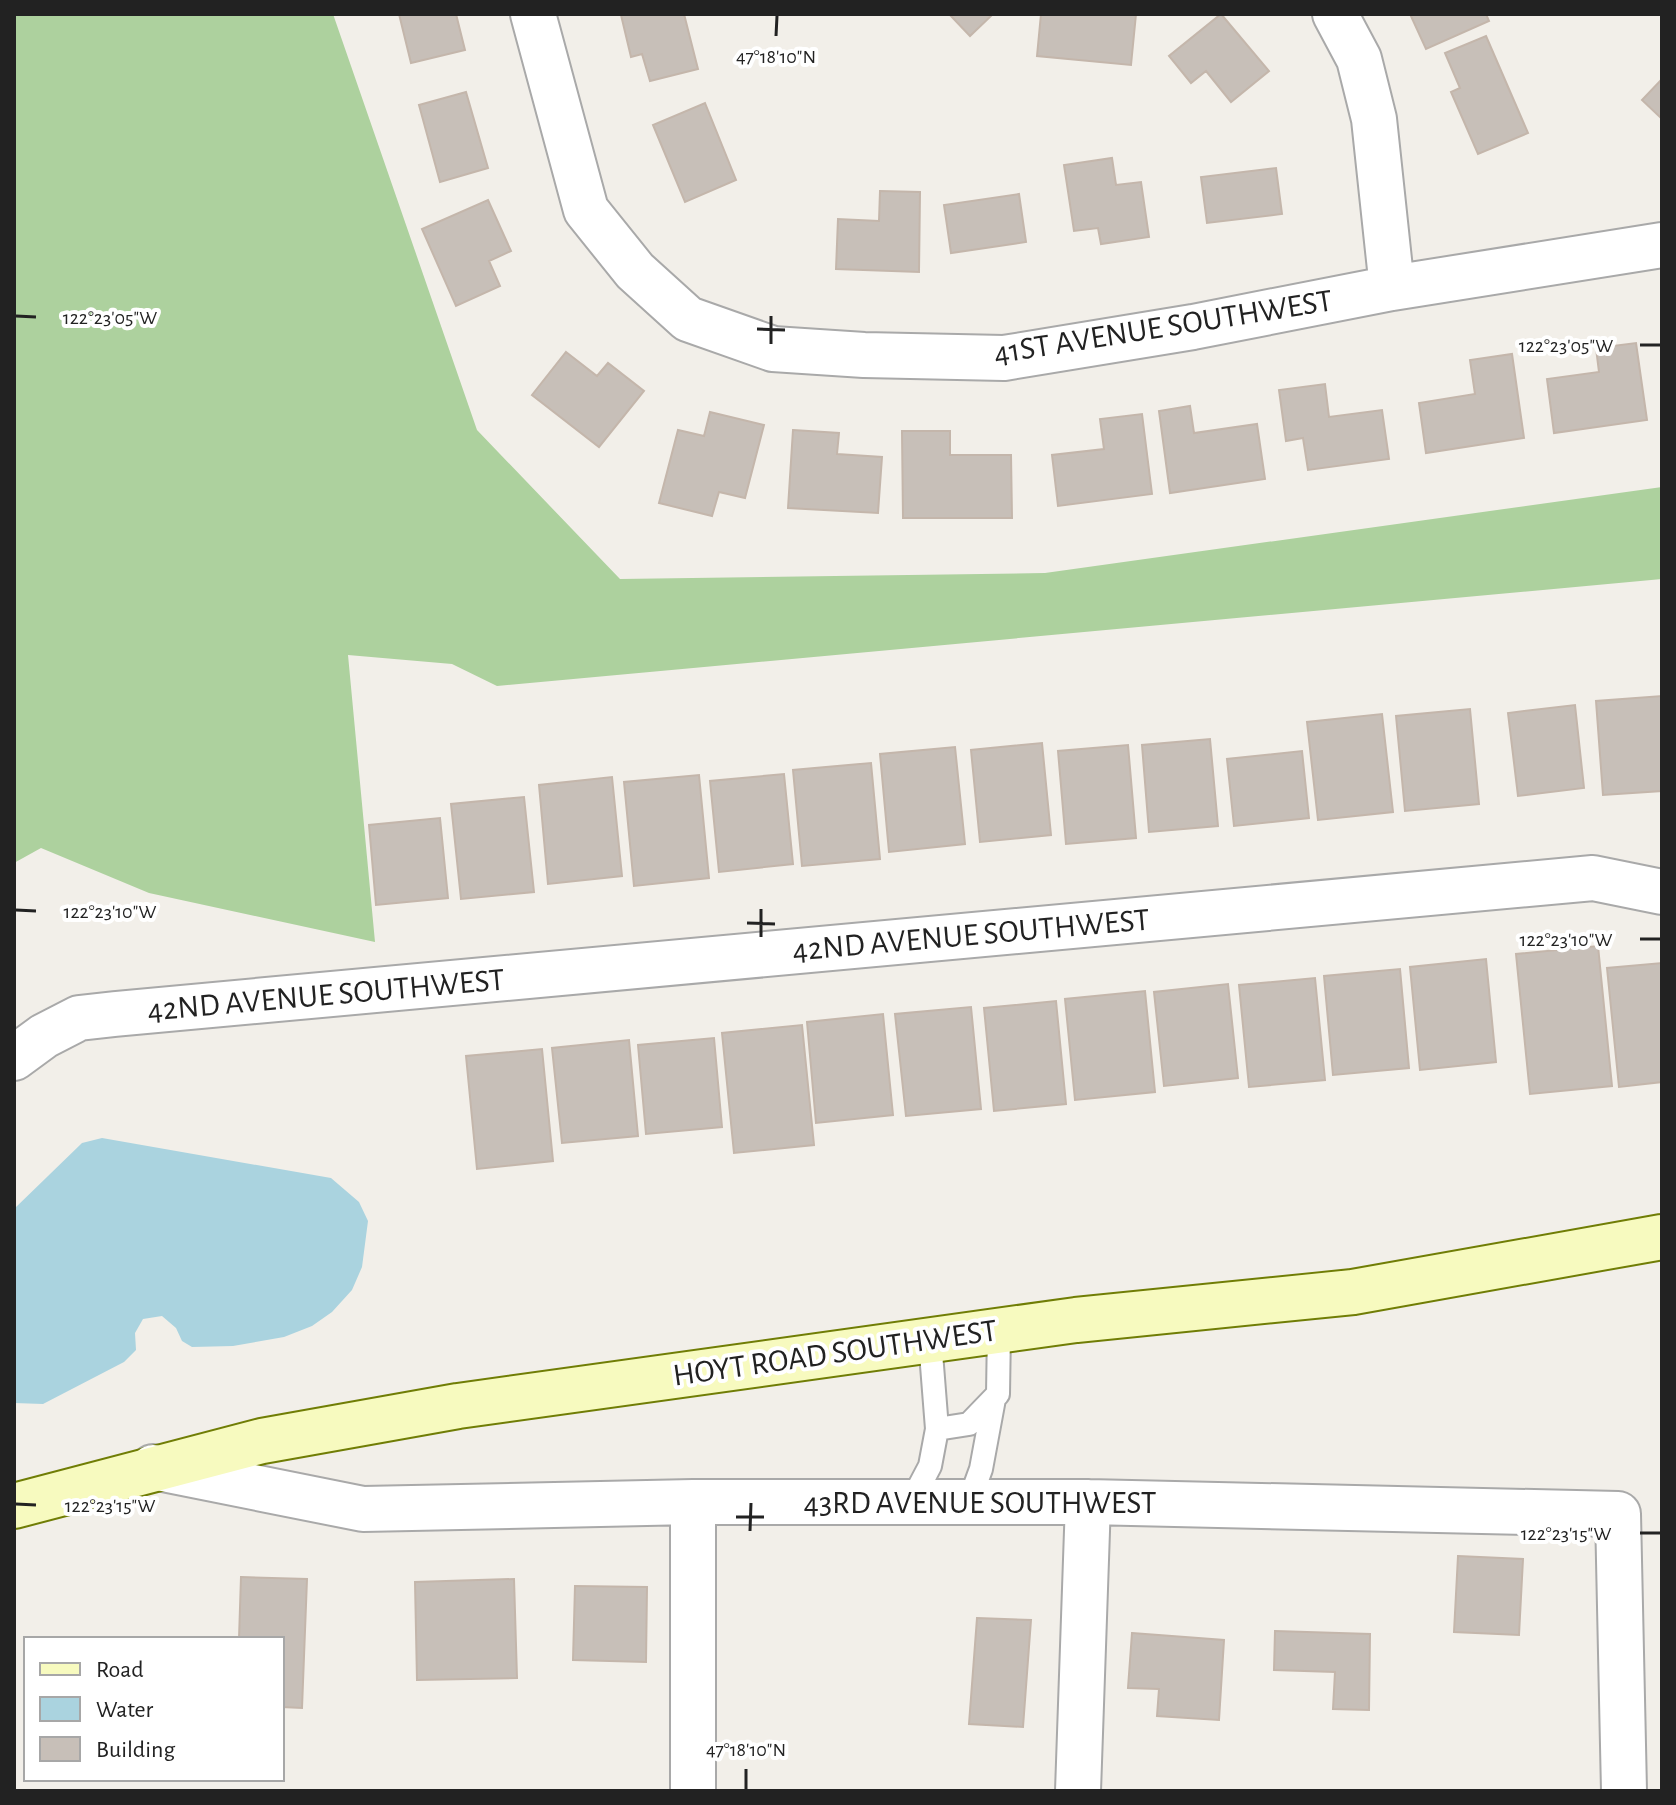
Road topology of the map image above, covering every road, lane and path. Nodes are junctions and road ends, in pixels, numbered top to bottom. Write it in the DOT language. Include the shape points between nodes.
graph roads {
  1 [pos="533,14"];
  2 [pos="1335,14"];
  3 [pos="1662,245"];
  4 [pos="1392,288"];
  5 [pos="1662,892"];
  6 [pos="29,1047"];
  7 [pos="1662,1237"];
  8 [pos="999,1330"];
  9 [pos="930,1340"];
  10 [pos="994,1399"];
  11 [pos="937,1429"];
  12 [pos="153,1467"];
  13 [pos="693,1502"];
  14 [pos="911,1502"];
  15 [pos="969,1502"];
  16 [pos="1088,1502"];
  17 [pos="14,1506"];
  18 [pos="693,1791"];
  19 [pos="1078,1791"];
  20 [pos="1624,1791"];
  1 -- 4 [label="street, 41ST AVENUE SOUTHWEST" via="586,210 635,271 688,319 773,349 1004,358"];
  2 -- 4 [label="street" via="1359,59 1374,119"];
  3 -- 4 [label="street, 41ST AVENUE SOUTHWEST"];
  5 -- 6 [label="street, 42ND AVENUE SOUTHWEST" via="1593,878 1561,880 115,1014 79,1018"];
  7 -- 8 [label="main road, HOYT ROAD SOUTHWEST" via="1353,1292"];
  8 -- 9 [label="main road, HOYT ROAD SOUTHWEST"];
  8 -- 10 [label="lane"];
  9 -- 11 [label="lane"];
  9 -- 12 [label="main road, HOYT ROAD SOUTHWEST" via="458,1406 262,1441"];
  10 -- 11 [label="lane" via="969,1424"];
  10 -- 15 [label="lane"];
  11 -- 14 [label="lane" via="930,1466"];
  12 -- 13 [label="street, 43RD AVENUE SOUTHWEST" via="363,1509"];
  12 -- 17 [label="main road, HOYT ROAD SOUTHWEST"];
  13 -- 14 [label="street, 43RD AVENUE SOUTHWEST"];
  13 -- 18 [label="street"];
  14 -- 15 [label="street, 43RD AVENUE SOUTHWEST"];
  15 -- 16 [label="street, 43RD AVENUE SOUTHWEST"];
  16 -- 19 [label="street"];
  16 -- 20 [label="street, 43RD AVENUE SOUTHWEST" via="1618,1514"];
}
